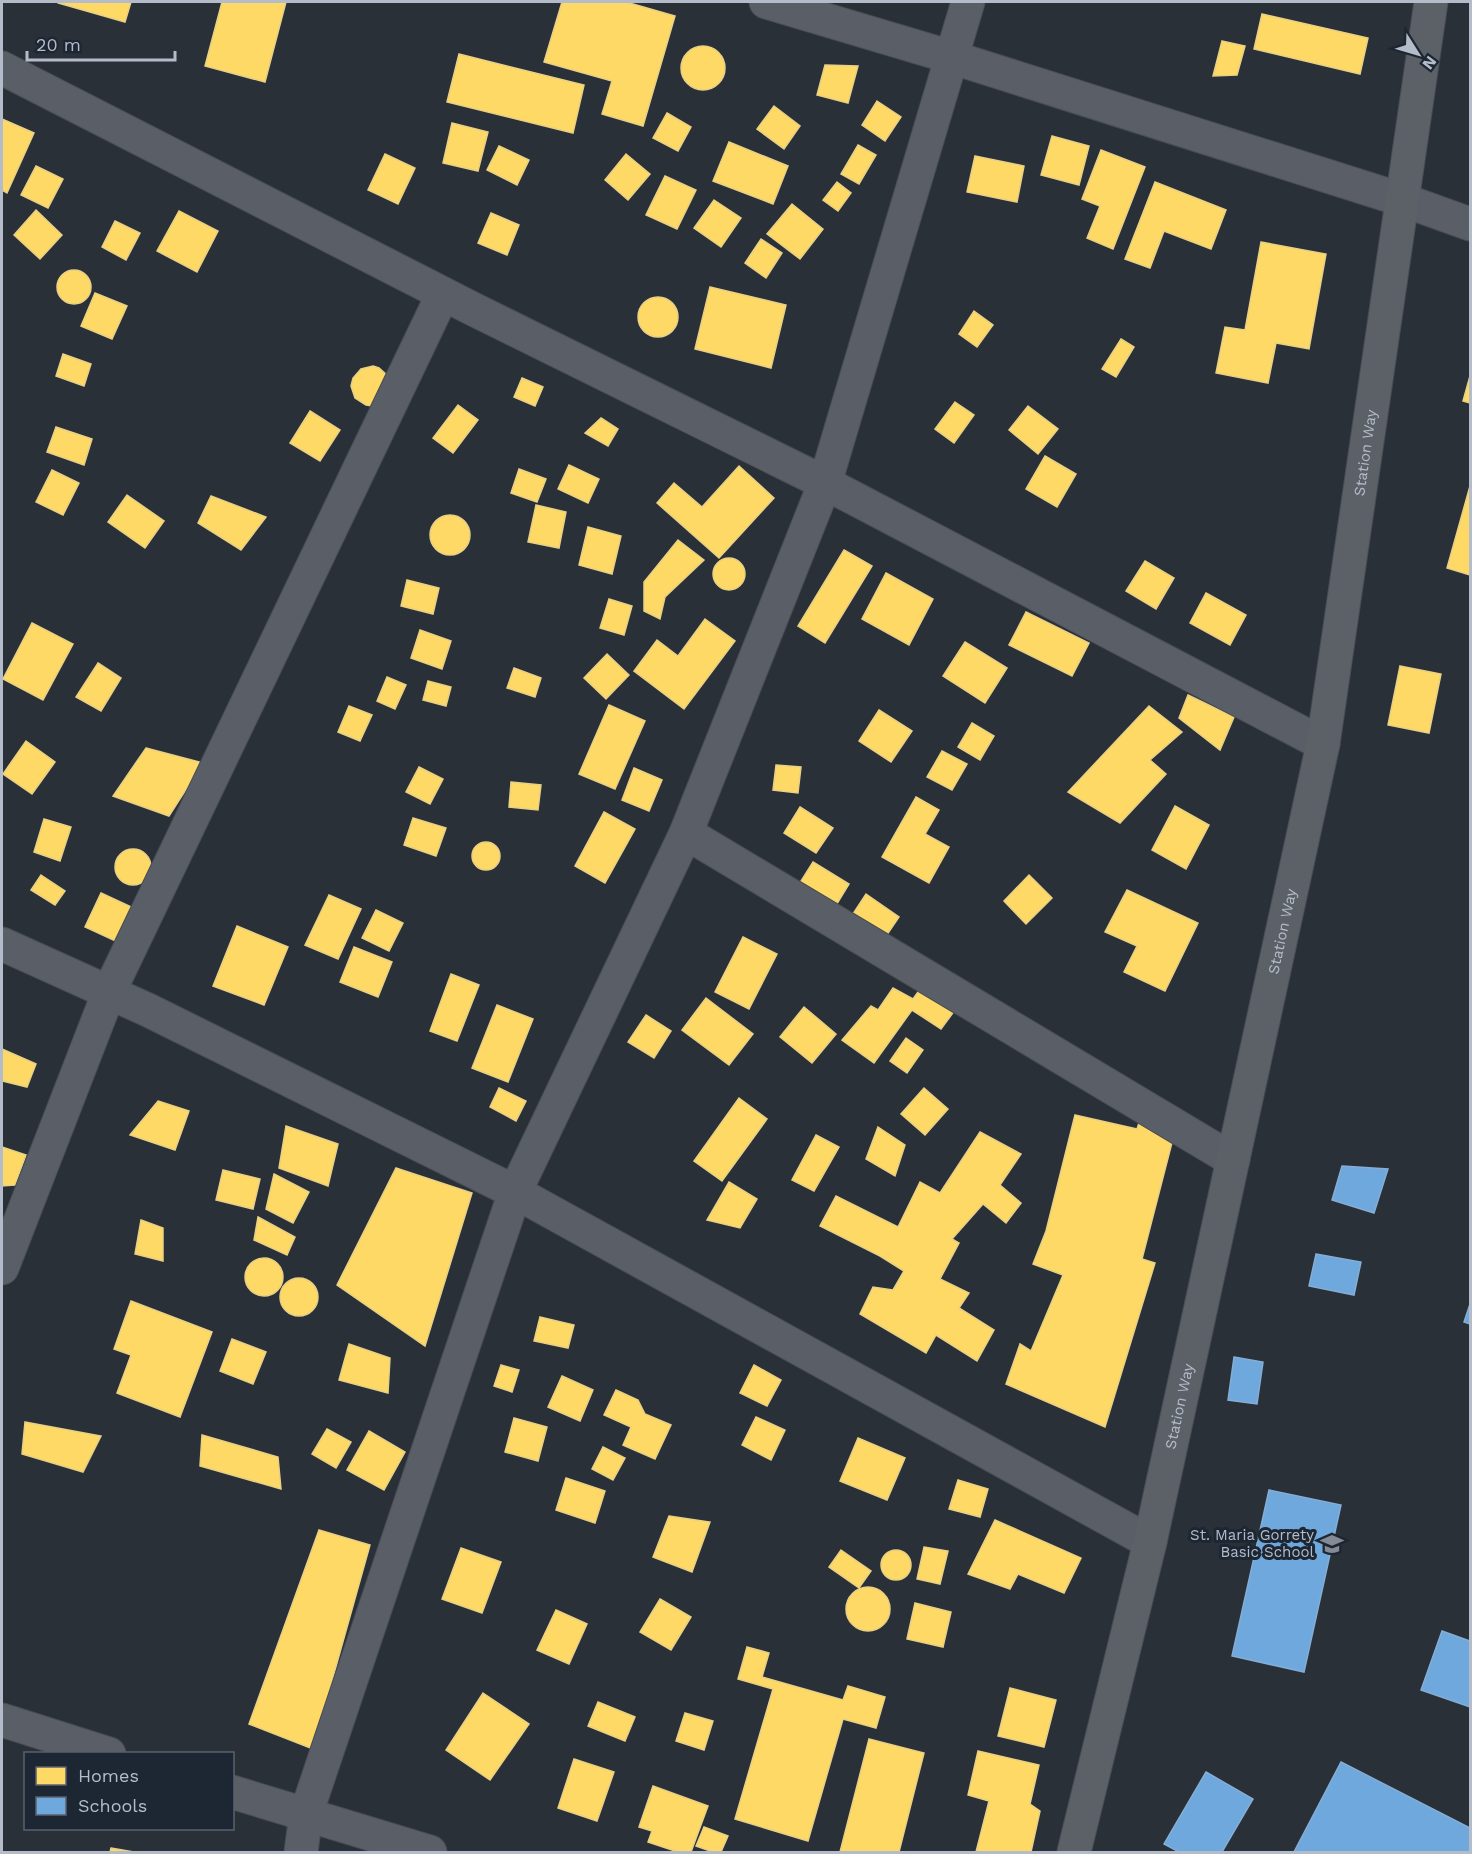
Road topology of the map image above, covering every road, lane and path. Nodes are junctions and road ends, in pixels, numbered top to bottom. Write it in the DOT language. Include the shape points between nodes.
graph roads {
  1 [pos="766,2"];
  2 [pos="968,2"];
  3 [pos="1431,2"];
  4 [pos="951,57"];
  5 [pos="2,68"];
  6 [pos="1403,200"];
  7 [pos="1470,224"];
  8 [pos="443,294"];
  9 [pos="825,483"];
  10 [pos="1323,744"];
  11 [pos="686,833"];
  12 [pos="2,944"];
  13 [pos="109,992"];
  14 [pos="1233,1160"];
  15 [pos="515,1192"];
  16 [pos="2,1268"];
  17 [pos="1150,1542"];
  18 [pos="2,1720"];
  19 [pos="103,1752"];
  20 [pos="234,1793"];
  21 [pos="306,1814"];
  22 [pos="301,1852"];
  23 [pos="430,1852"];
  24 [pos="1074,1852"];
  1 -- 4 [label="street"];
  2 -- 4 [label="street"];
  3 -- 6 [label="main road, Station Way"];
  4 -- 6 [label="street"];
  4 -- 9 [label="street"];
  5 -- 8 [label="street"];
  6 -- 7 [label="street"];
  6 -- 10 [label="main road, Station Way"];
  8 -- 9 [label="street"];
  8 -- 13 [label="street"];
  9 -- 10 [label="street"];
  9 -- 11 [label="street"];
  10 -- 14 [label="main road, Station Way"];
  11 -- 14 [label="street"];
  11 -- 15 [label="street"];
  12 -- 13 [label="street"];
  13 -- 15 [label="street"];
  13 -- 16 [label="street"];
  14 -- 17 [label="main road, Station Way"];
  15 -- 17 [label="street"];
  15 -- 21 [label="street"];
  17 -- 24 [label="main road, Station Way"];
  18 -- 19 [label="street"];
  20 -- 21 [label="street"];
  21 -- 22 [label="street"];
  21 -- 23 [label="street"];
}
